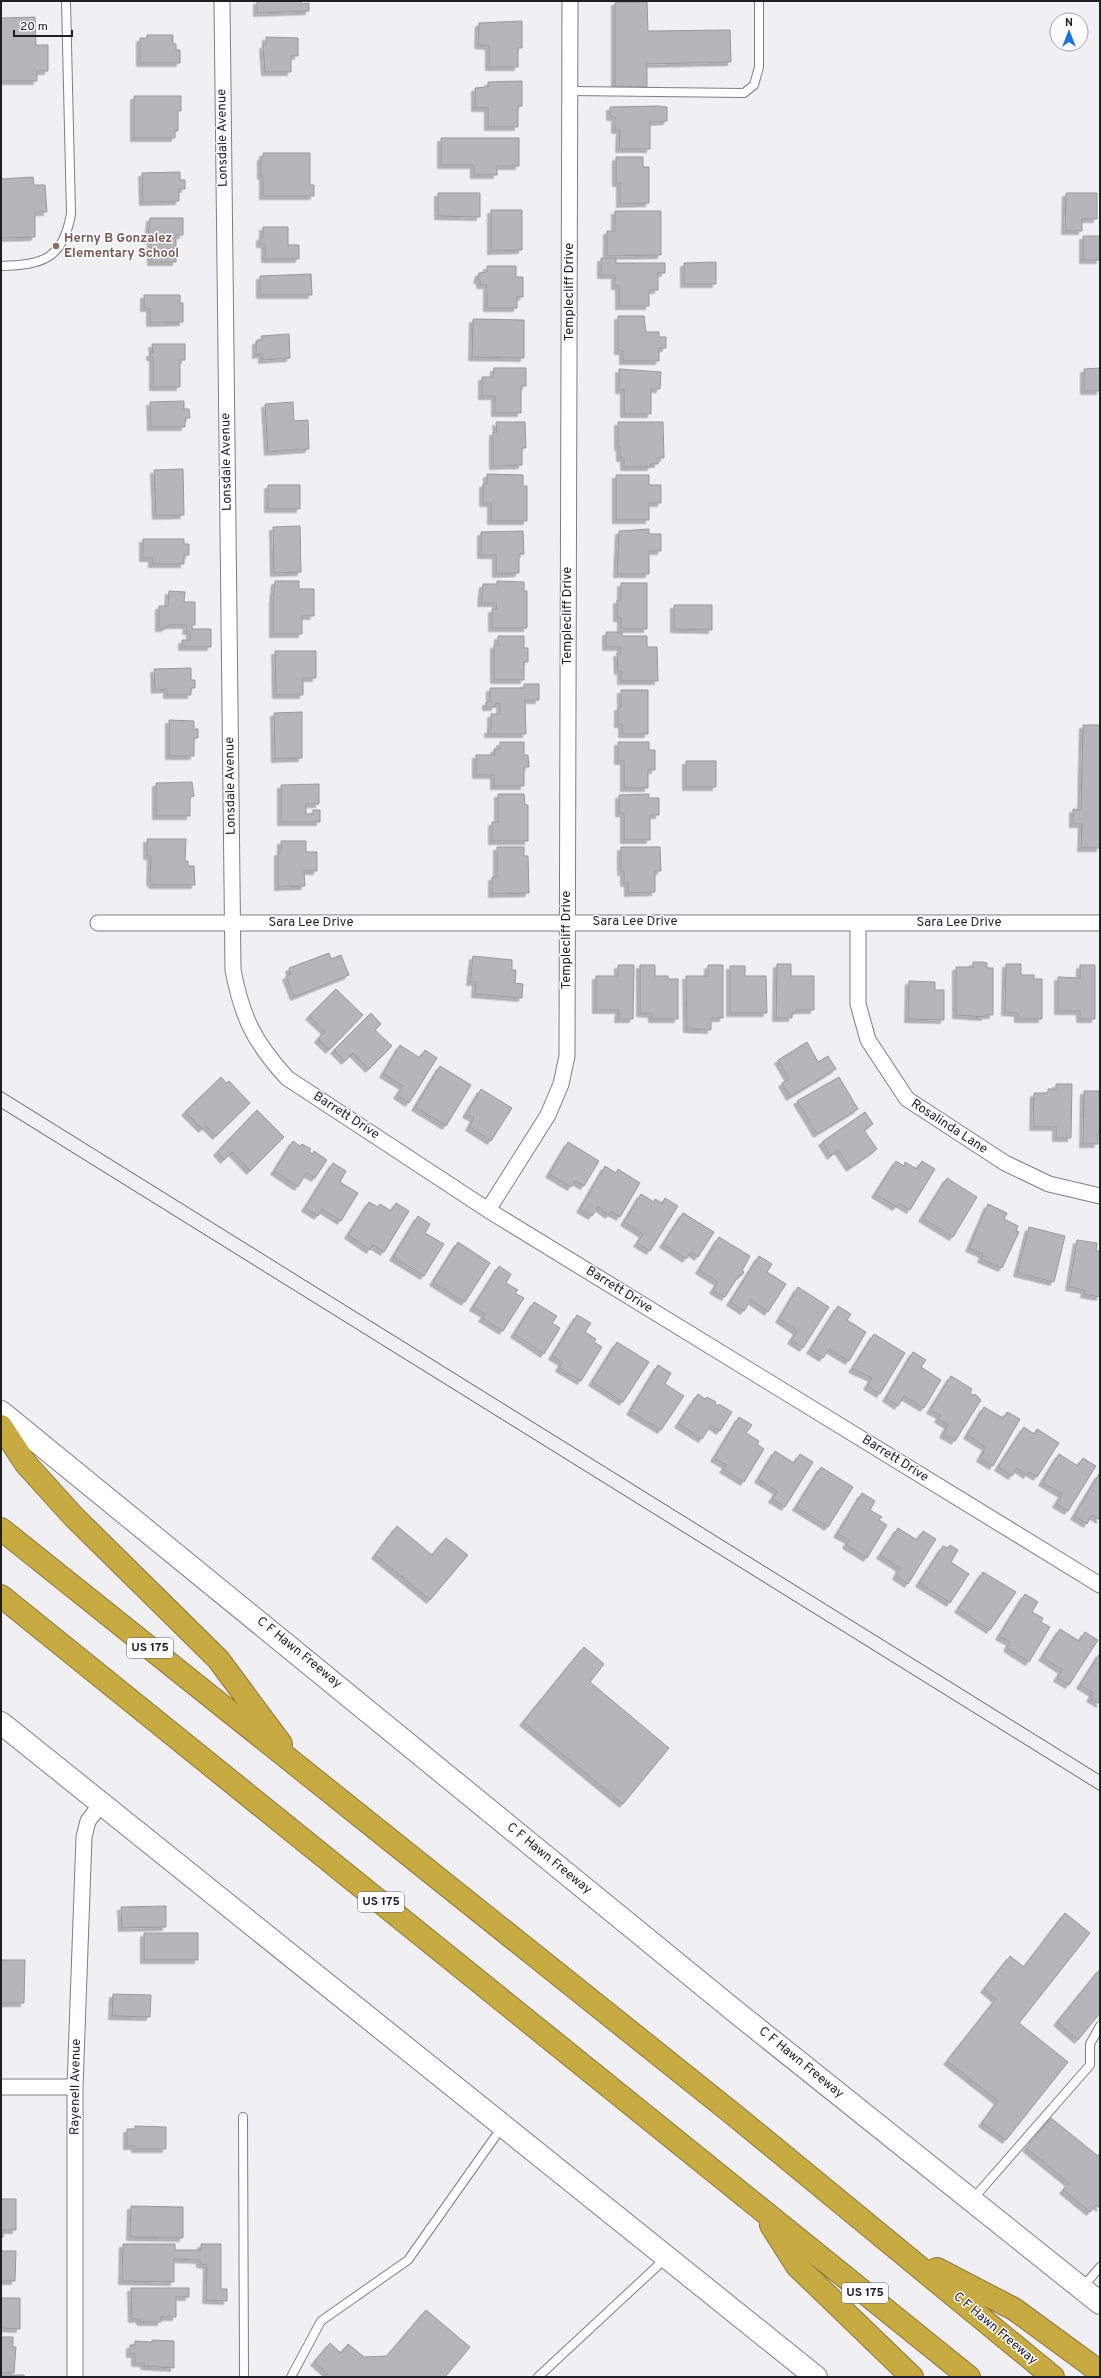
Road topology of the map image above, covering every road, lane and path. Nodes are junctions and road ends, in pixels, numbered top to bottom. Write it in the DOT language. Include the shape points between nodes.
graph roads {
  1 [pos="66,1"];
  2 [pos="222,1"];
  3 [pos="570,1"];
  4 [pos="759,1"];
  5 [pos="570,91"];
  6 [pos="1,266"];
  7 [pos="567,922"];
  8 [pos="858,922"];
  9 [pos="98,923"];
  10 [pos="232,923"];
  11 [pos="1100,923"];
  12 [pos="1100,1196"];
  13 [pos="488,1210"];
  14 [pos="1,1412"];
  15 [pos="1,1426"];
  16 [pos="1,1529"];
  17 [pos="1100,1585"];
  18 [pos="1,1596"];
  19 [pos="1,1723"];
  20 [pos="299,1768"];
  21 [pos="102,1803"];
  22 [pos="1100,2026"];
  23 [pos="1,2087"];
  24 [pos="76,2087"];
  25 [pos="243,2116"];
  26 [pos="502,2126"];
  27 [pos="972,2200"];
  28 [pos="761,2209"];
  29 [pos="897,2248"];
  30 [pos="666,2257"];
  31 [pos="1100,2267"];
  32 [pos="1082,2288"];
  33 [pos="1100,2303"];
  34 [pos="1100,2372"];
  35 [pos="75,2377"];
  36 [pos="244,2377"];
  37 [pos="291,2377"];
  38 [pos="538,2377"];
  39 [pos="816,2377"];
  40 [pos="912,2377"];
  41 [pos="969,2377"];
  42 [pos="1053,2377"];
  1 -- 6 [label="lane" via="71,214 68,232 53,255 43,261"];
  2 -- 10 [label="street, Lonsdale Avenue"];
  3 -- 5 [label="street, Templecliff Drive"];
  4 -- 5 [label="lane" via="759,67 754,85 744,93"];
  5 -- 7 [label="street, Templecliff Drive"];
  7 -- 8 [label="street, Sara Lee Drive"];
  7 -- 10 [label="street, Sara Lee Drive"];
  7 -- 13 [label="street, Templecliff Drive" via="567,1056 561,1084 548,1115"];
  8 -- 11 [label="street, Sara Lee Drive"];
  8 -- 12 [label="street, Rosalinda Lane" via="860,1012 868,1040 907,1099 1005,1163 1049,1184"];
  9 -- 10 [label="street, Sara Lee Drive"];
  10 -- 13 [label="street, Barrett Drive" via="233,970 240,1002 251,1030 287,1078"];
  13 -- 17 [label="street, Barrett Drive"];
  14 -- 27 [label="main road, C F Hawn Freeway" via="736,2012"];
  15 -- 20 [label="highway" via="26,1464 74,1517 218,1659"];
  16 -- 20 [label="highway, C F Hawn Freeway / US 175"];
  18 -- 28 [label="highway, US 175"];
  19 -- 21 [label="main road"];
  20 -- 29 [label="highway, C F Hawn Freeway / US 175"];
  21 -- 24 [label="street, Rayenell Avenue" via="88,1821 84,1838"];
  21 -- 26 [label="main road"];
  22 -- 27 [label="lane" via="1090,2044 1090,2065"];
  23 -- 24 [label="street"];
  24 -- 35 [label="street, Rayenell Avenue"];
  25 -- 36 [label="lane"];
  26 -- 30 [label="main road"];
  26 -- 37 [label="lane" via="408,2260 321,2321"];
  27 -- 32 [label="main road, C F Hawn Freeway"];
  28 -- 40 [label="highway" via="797,2266"];
  28 -- 41 [label="highway, US 175"];
  29 -- 34 [label="highway" via="1014,2309"];
  29 -- 42 [label="highway, C F Hawn Freeway / US 175"];
  30 -- 38 [label="lane"];
  30 -- 39 [label="main road"];
  31 -- 32 [label="lane"];
  32 -- 33 [label="main road, C F Hawn Freeway"];
}
